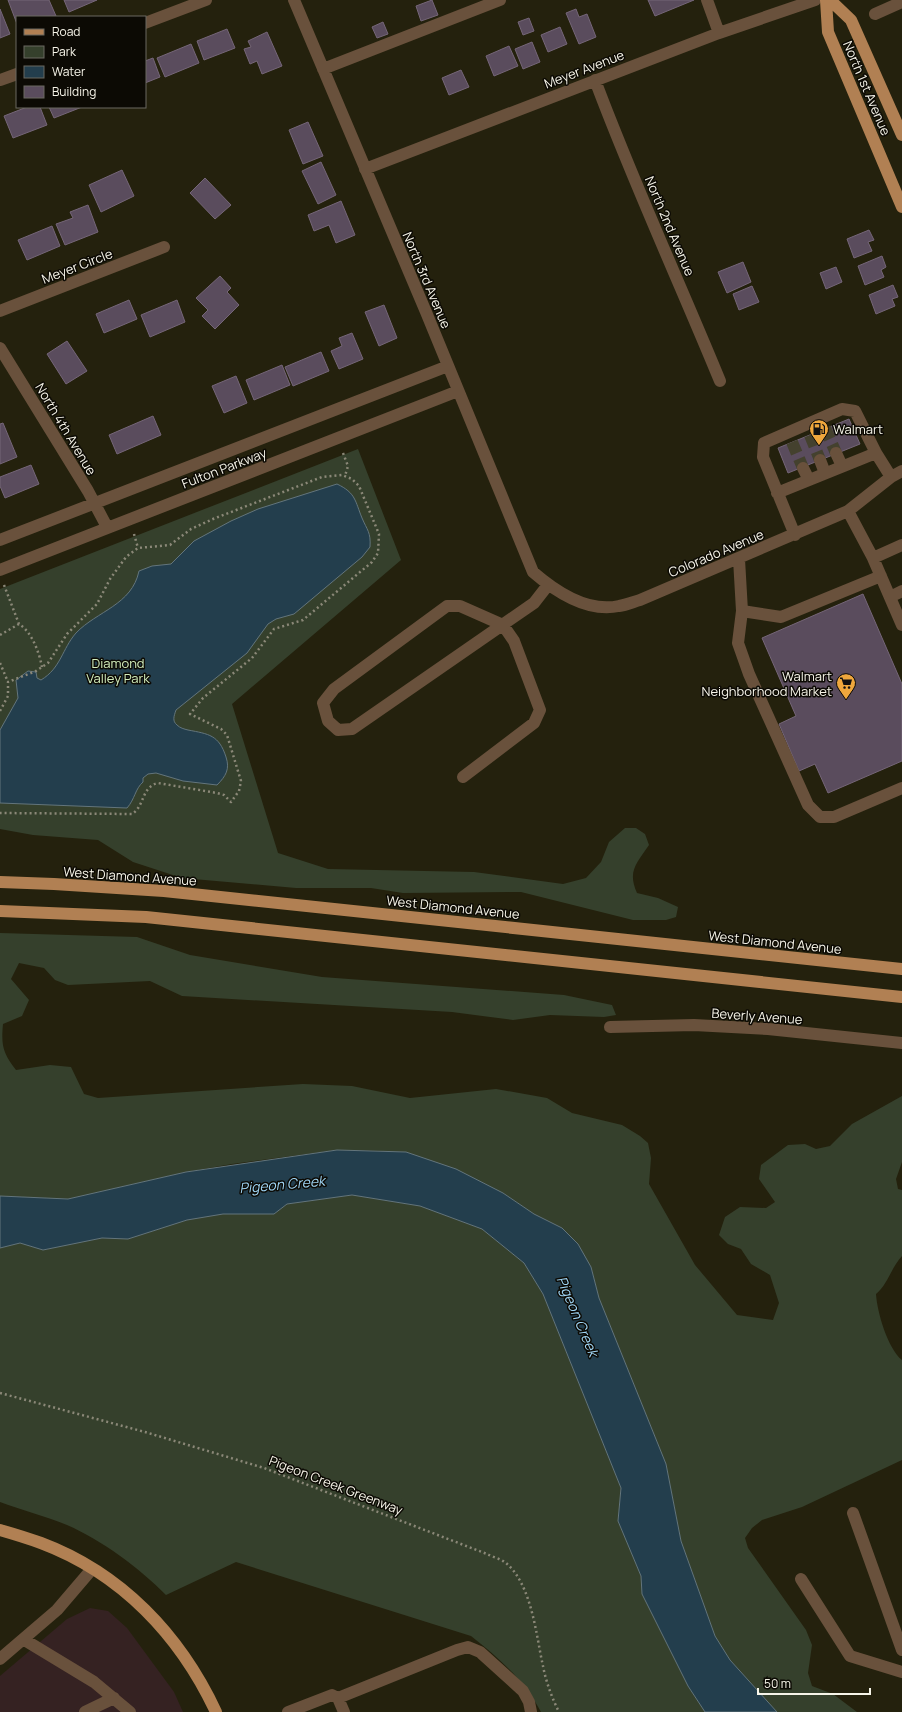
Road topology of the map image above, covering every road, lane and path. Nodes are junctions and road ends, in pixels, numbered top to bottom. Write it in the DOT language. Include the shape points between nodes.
graph roads {
  1 [pos="206,0"];
  2 [pos="294,0"];
  3 [pos="500,0"];
  4 [pos="707,0"];
  5 [pos="815,0"];
  6 [pos="826,0"];
  7 [pos="830,0"];
  8 [pos="902,2"];
  9 [pos="875,14"];
  10 [pos="146,23"];
  11 [pos="719,33"];
  12 [pos="323,69"];
  13 [pos="16,74"];
  14 [pos="0,80"];
  15 [pos="595,80"];
  16 [pos="902,135"];
  17 [pos="365,168"];
  18 [pos="902,207"];
  19 [pos="164,247"];
  20 [pos="0,311"];
  21 [pos="0,348"];
  22 [pos="448,366"];
  23 [pos="720,381"];
  24 [pos="458,391"];
  25 [pos="343,453"];
  26 [pos="836,453"];
  27 [pos="876,453"];
  28 [pos="820,460"];
  29 [pos="842,466"];
  30 [pos="803,468"];
  31 [pos="902,471"];
  32 [pos="825,473"];
  33 [pos="345,476"];
  34 [pos="891,477"];
  35 [pos="809,480"];
  36 [pos="777,493"];
  37 [pos="94,502"];
  38 [pos="848,511"];
  39 [pos="106,527"];
  40 [pos="134,534"];
  41 [pos="794,535"];
  42 [pos="0,540"];
  43 [pos="902,545"];
  44 [pos="138,548"];
  45 [pos="873,558"];
  46 [pos="739,559"];
  47 [pos="0,570"];
  48 [pos="534,572"];
  49 [pos="881,576"];
  50 [pos="4,585"];
  51 [pos="548,585"];
  52 [pos="902,591"];
  53 [pos="890,597"];
  54 [pos="742,611"];
  55 [pos="19,624"];
  56 [pos="503,625"];
  57 [pos="902,625"];
  58 [pos="0,634"];
  59 [pos="0,662"];
  60 [pos="42,667"];
  61 [pos="8,682"];
  62 [pos="0,710"];
  63 [pos="463,776"];
  64 [pos="902,788"];
  65 [pos="0,813"];
  66 [pos="0,882"];
  67 [pos="0,911"];
  68 [pos="902,969"];
  69 [pos="902,997"];
  70 [pos="610,1027"];
  71 [pos="902,1043"];
  72 [pos="0,1393"];
  73 [pos="853,1513"];
  74 [pos="0,1530"];
  75 [pos="92,1569"];
  76 [pos="801,1579"];
  77 [pos="23,1640"];
  78 [pos="902,1650"];
  79 [pos="0,1659"];
  80 [pos="902,1672"];
  81 [pos="114,1698"];
  82 [pos="338,1698"];
  83 [pos="85,1712"];
  84 [pos="130,1712"];
  85 [pos="216,1712"];
  86 [pos="288,1712"];
  87 [pos="344,1712"];
  88 [pos="532,1712"];
  89 [pos="559,1712"];
  1 -- 10 [label="street"];
  2 -- 12 [label="street, North 3rd Avenue"];
  3 -- 12 [label="street"];
  4 -- 11 [label="street"];
  5 -- 11 [label="street, Meyer Avenue"];
  6 -- 18 [label="main road, North 1st Avenue" via="828,32"];
  7 -- 16 [label="main road, North 1st Avenue" via="851,20"];
  8 -- 9 [label="street"];
  11 -- 15 [label="street, Meyer Avenue"];
  12 -- 17 [label="street, North 3rd Avenue"];
  13 -- 14 [label="street"];
  15 -- 17 [label="street, Meyer Avenue"];
  15 -- 23 [label="street, North 2nd Avenue"];
  17 -- 22 [label="street, North 3rd Avenue"];
  19 -- 20 [label="street, Meyer Circle"];
  21 -- 37 [label="street, North 4th Avenue"];
  22 -- 24 [label="street, North 3rd Avenue"];
  22 -- 37 [label="street, Fulton Parkway"];
  24 -- 39 [label="street, Fulton Parkway"];
  24 -- 48 [label="street, North 3rd Avenue"];
  25 -- 33 [label="path" via="348,466"];
  26 -- 29 [label="street"];
  27 -- 29 [label="street"];
  27 -- 34 [label="street"];
  27 -- 36 [label="street" via="855,411 842,409 823,423 807,430 790,437 764,442 763,457"];
  28 -- 32 [label="street"];
  29 -- 32 [label="street"];
  30 -- 35 [label="street"];
  31 -- 34 [label="street, Colorado Avenue"];
  32 -- 35 [label="street"];
  33 -- 44 [label="path" via="322,477 220,516 192,529 170,545"];
  33 -- 65 [label="path" via="359,486 379,534 378,553 372,562 303,620 274,629 252,658 203,698 190,714 221,729 227,735 241,781 239,791 231,802 224,795 158,783 146,790 138,811 132,814"];
  34 -- 38 [label="street, Colorado Avenue"];
  35 -- 36 [label="street"];
  36 -- 41 [label="street"];
  37 -- 39 [label="street, North 4th Avenue"];
  37 -- 42 [label="street, Fulton Parkway"];
  38 -- 41 [label="street, Colorado Avenue"];
  38 -- 45 [label="street"];
  39 -- 47 [label="street, Fulton Parkway"];
  40 -- 44 [label="path"];
  41 -- 46 [label="street, Colorado Avenue"];
  43 -- 45 [label="street"];
  44 -- 60 [label="path" via="126,557 110,579 97,604 75,624 48,663"];
  45 -- 49 [label="street"];
  46 -- 51 [label="street, Colorado Avenue" via="640,600 618,606 592,606 570,598"];
  46 -- 54 [label="street"];
  48 -- 51 [label="street, Colorado Avenue"];
  49 -- 53 [label="street"];
  49 -- 54 [label="street" via="781,617"];
  50 -- 55 [label="path"];
  51 -- 56 [label="street" via="534,603"];
  52 -- 53 [label="street"];
  53 -- 57 [label="street"];
  54 -- 64 [label="street" via="738,643 740,649 808,805 820,817 834,818"];
  55 -- 58 [label="path"];
  55 -- 60 [label="path" via="30,633"];
  56 -- 56 [label="street" via="352,729 338,730 328,721 323,703 334,689 447,606 460,606"];
  56 -- 63 [label="street" via="514,641 540,710 534,722"];
  59 -- 61 [label="path"];
  60 -- 61 [label="path"];
  61 -- 62 [label="path" via="8,696"];
  66 -- 68 [label="main road, West Diamond Avenue" via="164,891"];
  67 -- 69 [label="main road" via="146,917"];
  70 -- 71 [label="street, Beverly Avenue" via="694,1025 768,1029"];
  72 -- 89 [label="path, Pigeon Creek Greenway" via="145,1432 264,1468 506,1563 527,1595 543,1667"];
  73 -- 78 [label="street"];
  74 -- 75 [label="main road" via="41,1543"];
  75 -- 77 [label="street" via="57,1610"];
  75 -- 85 [label="main road" via="136,1601 167,1632 192,1666"];
  76 -- 80 [label="street" via="850,1656"];
  77 -- 79 [label="street"];
  77 -- 81 [label="street" via="88,1678"];
  81 -- 83 [label="street"];
  81 -- 84 [label="street"];
  82 -- 86 [label="street" via="332,1695"];
  82 -- 87 [label="street"];
  82 -- 88 [label="street" via="457,1650 468,1648 480,1652 523,1691"];
}
